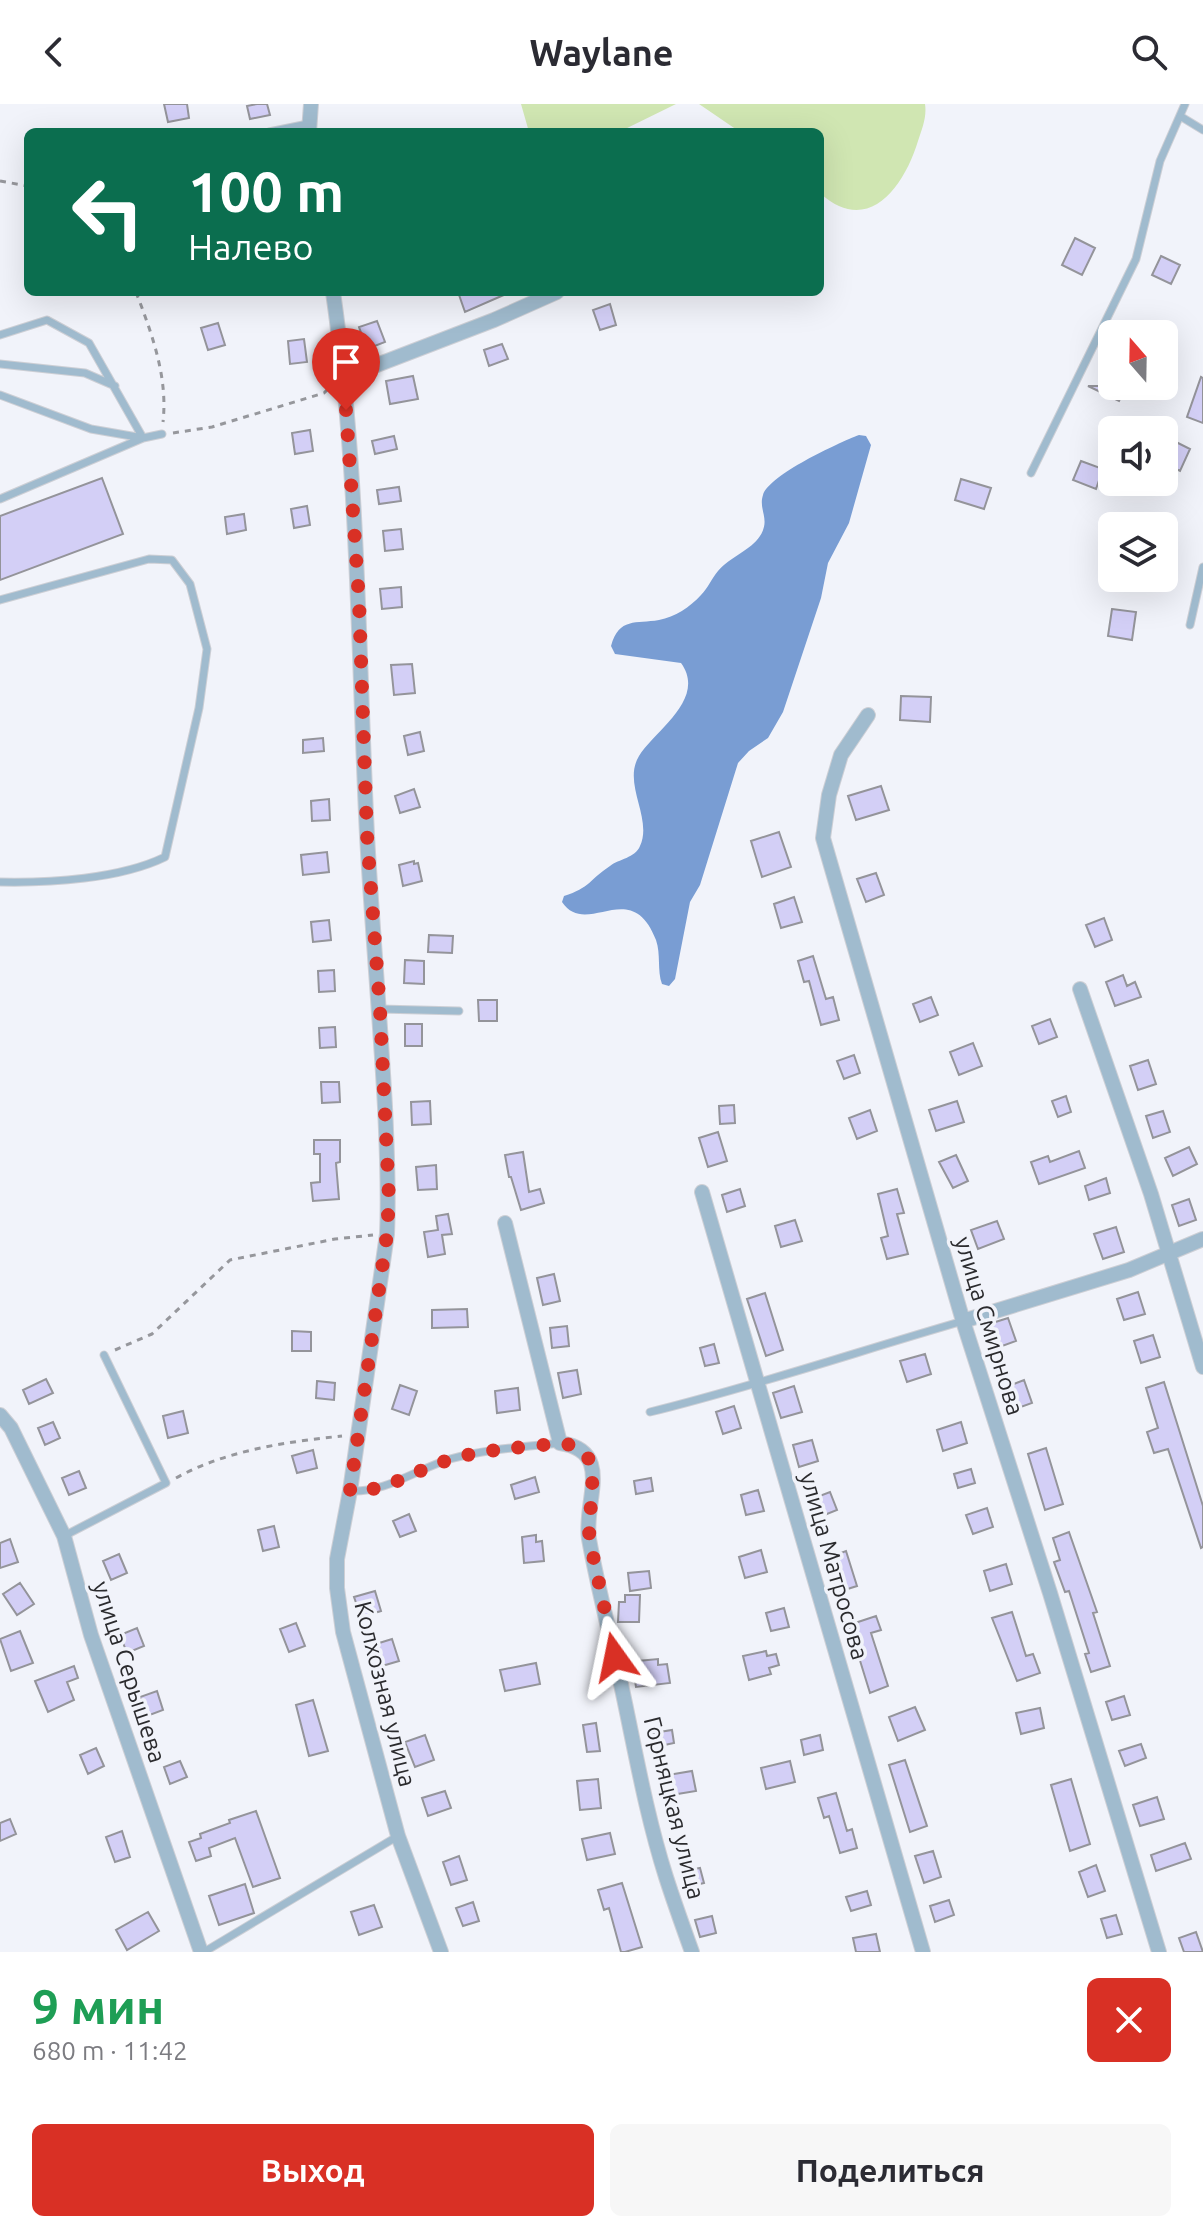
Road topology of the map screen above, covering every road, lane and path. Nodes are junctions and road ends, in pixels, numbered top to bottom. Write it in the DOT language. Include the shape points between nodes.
graph roads {
  1 [pos="311,104"];
  2 [pos="1185,104"];
  3 [pos="1180,116"];
  4 [pos="309,128"];
  5 [pos="1203,130"];
  6 [pos="0,181"];
  7 [pos="24,185"];
  8 [pos="138,296"];
  9 [pos="333,296"];
  10 [pos="548,296"];
  11 [pos="0,335"];
  12 [pos="0,364"];
  13 [pos="343,378"];
  14 [pos="115,386"];
  15 [pos="0,395"];
  16 [pos="162,434"];
  17 [pos="143,438"];
  18 [pos="1031,473"];
  19 [pos="0,499"];
  20 [pos="1203,567"];
  21 [pos="0,600"];
  22 [pos="1190,625"];
  23 [pos="868,715"];
  24 [pos="0,882"];
  25 [pos="1080,989"];
  26 [pos="380,1009"];
  27 [pos="459,1011"];
  28 [pos="702,1192"];
  29 [pos="505,1223"];
  30 [pos="387,1234"];
  31 [pos="1203,1239"];
  32 [pos="1167,1254"];
  33 [pos="963,1321"];
  34 [pos="104,1355"];
  35 [pos="1203,1367"];
  36 [pos="759,1384"];
  37 [pos="650,1412"];
  38 [pos="0,1415"];
  39 [pos="358,1434"];
  40 [pos="560,1443"];
  41 [pos="166,1483"];
  42 [pos="350,1491"];
  43 [pos="64,1536"];
  44 [pos="398,1836"];
  45 [pos="202,1952"];
  46 [pos="441,1952"];
  47 [pos="692,1952"];
  48 [pos="923,1952"];
  49 [pos="1159,1952"];
  1 -- 4 [label="street"];
  2 -- 3 [label="lane"];
  3 -- 5 [label="lane"];
  3 -- 18 [label="lane" via="1160,161 1136,259"];
  6 -- 7 [label="path"];
  8 -- 16 [label="path" via="156,345 165,403"];
  9 -- 13 [label="street, Колхозная улица"];
  10 -- 13 [label="street"];
  11 -- 14 [label="lane" via="47,320 89,343"];
  12 -- 14 [label="lane" via="85,373"];
  13 -- 16 [label="path" via="324,393 240,419"];
  13 -- 26 [label="street, Колхозная улица"];
  14 -- 17 [label="lane"];
  15 -- 17 [label="lane" via="91,429"];
  16 -- 17 [label="lane"];
  17 -- 19 [label="lane"];
  20 -- 22 [label="lane"];
  21 -- 24 [label="lane" via="149,559 172,560 190,584 207,649 165,857 146,867 74,878"];
  23 -- 33 [label="street, улица Смирнова" via="841,755 823,838"];
  25 -- 32 [label="street"];
  26 -- 27 [label="lane"];
  26 -- 30 [label="street, Колхозная улица"];
  28 -- 36 [label="street, улица Матросова"];
  29 -- 40 [label="street"];
  30 -- 34 [label="path" via="230,1260 152,1334"];
  30 -- 39 [label="street, Колхозная улица"];
  31 -- 32 [label="street"];
  32 -- 33 [label="street"];
  32 -- 35 [label="street"];
  33 -- 36 [label="lane"];
  33 -- 49 [label="street, улица Смирнова"];
  34 -- 41 [label="lane"];
  36 -- 37 [label="lane"];
  36 -- 48 [label="street, улица Матросова"];
  38 -- 43 [label="street, улица Серышева"];
  39 -- 41 [label="path" via="259,1448 204,1464"];
  39 -- 42 [label="street, Колхозная улица"];
  40 -- 42 [label="lane" via="480,1451 370,1490"];
  40 -- 47 [label="street, Горняцкая улица" via="582,1451 593,1470 589,1537 650,1817"];
  41 -- 43 [label="lane"];
  42 -- 44 [label="street, Колхозная улица" via="337,1588 347,1646"];
  43 -- 45 [label="street, улица Серышева" via="91,1635"];
  44 -- 45 [label="lane"];
  44 -- 46 [label="street, Колхозная улица"];
}
